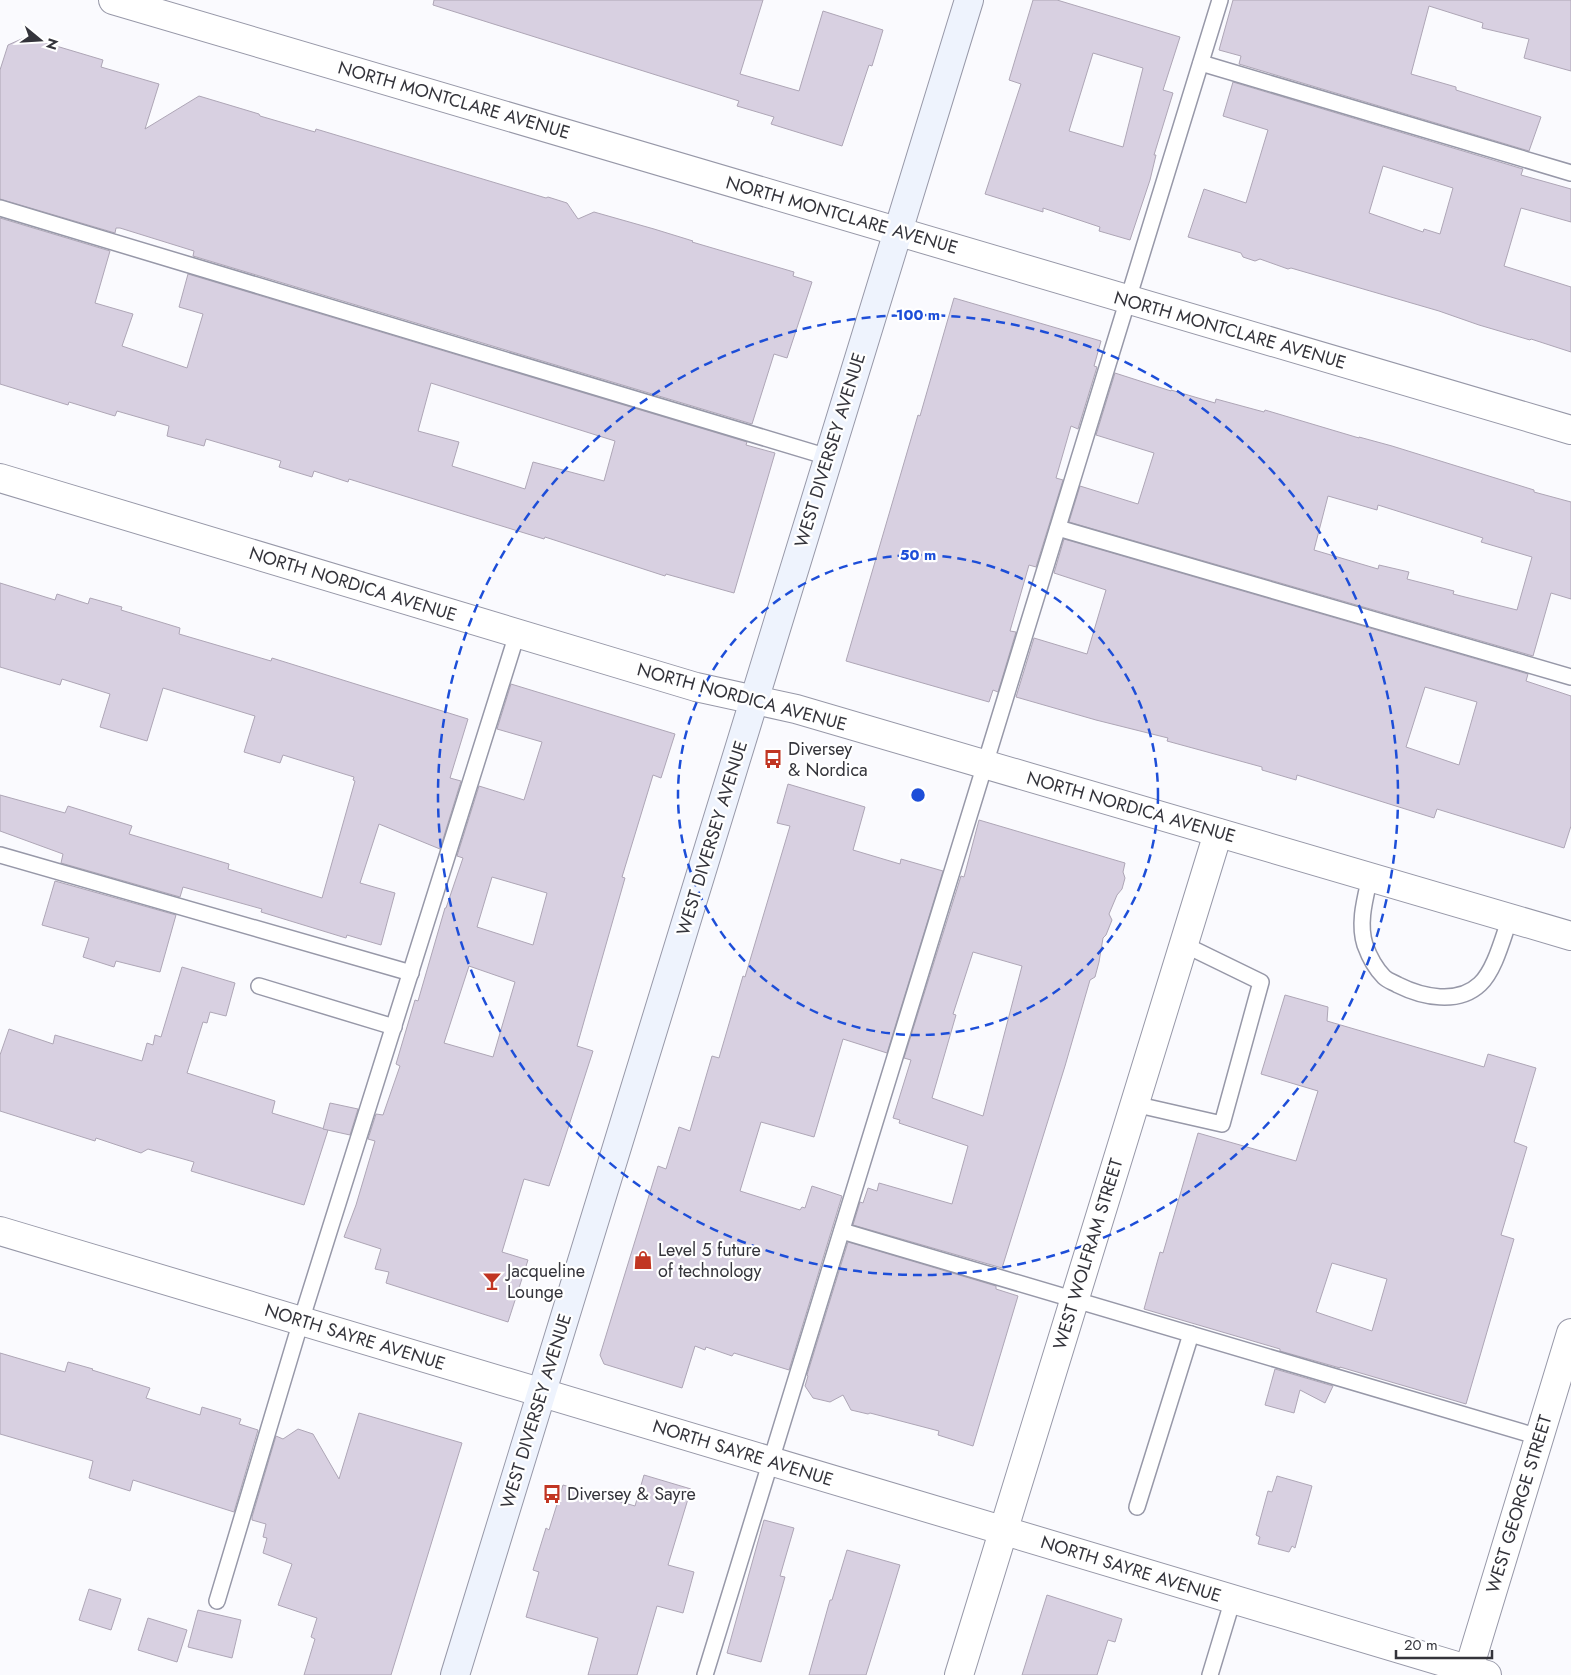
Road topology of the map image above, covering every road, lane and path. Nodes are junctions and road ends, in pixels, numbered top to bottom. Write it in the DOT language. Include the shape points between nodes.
graph roads {
  1 [pos="113,0"];
  2 [pos="968,0"];
  3 [pos="1220,0"];
  4 [pos="1201,62"];
  5 [pos="1571,173"];
  6 [pos="0,208"];
  7 [pos="898,232"];
  8 [pos="1128,300"];
  9 [pos="1571,430"];
  10 [pos="828,457"];
  11 [pos="0,478"];
  12 [pos="1058,528"];
  13 [pos="517,634"];
  14 [pos="1571,677"];
  15 [pos="754,700"];
  16 [pos="985,765"];
  17 [pos="1218,833"];
  18 [pos="0,855"];
  19 [pos="1370,877"];
  20 [pos="1510,918"];
  21 [pos="1571,936"];
  22 [pos="1184,944"];
  23 [pos="411,973"];
  24 [pos="259,986"];
  25 [pos="394,1027"];
  26 [pos="1134,1104"];
  27 [pos="0,1231"];
  28 [pos="842,1231"];
  29 [pos="1074,1299"];
  30 [pos="301,1321"];
  31 [pos="1571,1333"];
  32 [pos="1191,1334"];
  33 [pos="542,1393"];
  34 [pos="1540,1437"];
  35 [pos="771,1461"];
  36 [pos="1137,1507"];
  37 [pos="1002,1530"];
  38 [pos="1233,1599"];
  39 [pos="217,1601"];
  40 [pos="1474,1673"];
  41 [pos="455,1675"];
  42 [pos="705,1675"];
  43 [pos="959,1675"];
  44 [pos="1210,1675"];
  1 -- 7 [label="street, NORTH MONTCLARE AVENUE"];
  2 -- 7 [label="main road, WEST DIVERSEY AVENUE"];
  3 -- 4 [label="lane"];
  4 -- 5 [label="lane"];
  4 -- 8 [label="lane"];
  6 -- 10 [label="lane"];
  7 -- 8 [label="street, NORTH MONTCLARE AVENUE"];
  7 -- 10 [label="main road, WEST DIVERSEY AVENUE"];
  8 -- 9 [label="street, NORTH MONTCLARE AVENUE"];
  8 -- 12 [label="lane"];
  10 -- 15 [label="main road, WEST DIVERSEY AVENUE"];
  11 -- 13 [label="street, NORTH NORDICA AVENUE"];
  12 -- 14 [label="lane"];
  12 -- 16 [label="lane"];
  13 -- 15 [label="street, NORTH NORDICA AVENUE" via="696,687"];
  13 -- 23 [label="lane"];
  15 -- 16 [label="street, NORTH NORDICA AVENUE" via="796,709"];
  15 -- 33 [label="main road, WEST DIVERSEY AVENUE"];
  16 -- 17 [label="street, NORTH NORDICA AVENUE"];
  16 -- 28 [label="lane"];
  17 -- 19 [label="street, NORTH NORDICA AVENUE"];
  17 -- 22 [label="street, WEST WOLFRAM STREET"];
  18 -- 23 [label="lane"];
  19 -- 20 [label="street, NORTH NORDICA AVENUE"];
  19 -- 20 [label="lane" via="1361,926 1365,944 1375,966 1385,978 1421,995 1444,997 1466,993 1481,983 1500,948"];
  20 -- 21 [label="street, NORTH NORDICA AVENUE"];
  22 -- 26 [label="street, WEST WOLFRAM STREET"];
  22 -- 26 [label="lane" via="1261,982 1222,1124"];
  23 -- 25 [label="lane"];
  24 -- 25 [label="lane"];
  25 -- 30 [label="lane"];
  26 -- 29 [label="street, WEST WOLFRAM STREET"];
  27 -- 30 [label="street, NORTH SAYRE AVENUE"];
  28 -- 29 [label="lane"];
  28 -- 35 [label="lane"];
  29 -- 32 [label="lane"];
  29 -- 37 [label="street, WEST WOLFRAM STREET"];
  30 -- 33 [label="street, NORTH SAYRE AVENUE"];
  30 -- 39 [label="lane"];
  31 -- 34 [label="street, WEST GEORGE STREET"];
  32 -- 34 [label="lane"];
  32 -- 36 [label="lane"];
  33 -- 35 [label="street, NORTH SAYRE AVENUE"];
  33 -- 41 [label="main road, WEST DIVERSEY AVENUE"];
  34 -- 40 [label="street, WEST GEORGE STREET"];
  35 -- 37 [label="street, NORTH SAYRE AVENUE"];
  35 -- 42 [label="lane"];
  37 -- 38 [label="street, NORTH SAYRE AVENUE"];
  37 -- 43 [label="street, WEST WOLFRAM STREET"];
  38 -- 40 [label="street, NORTH SAYRE AVENUE"];
  38 -- 44 [label="lane"];
}
